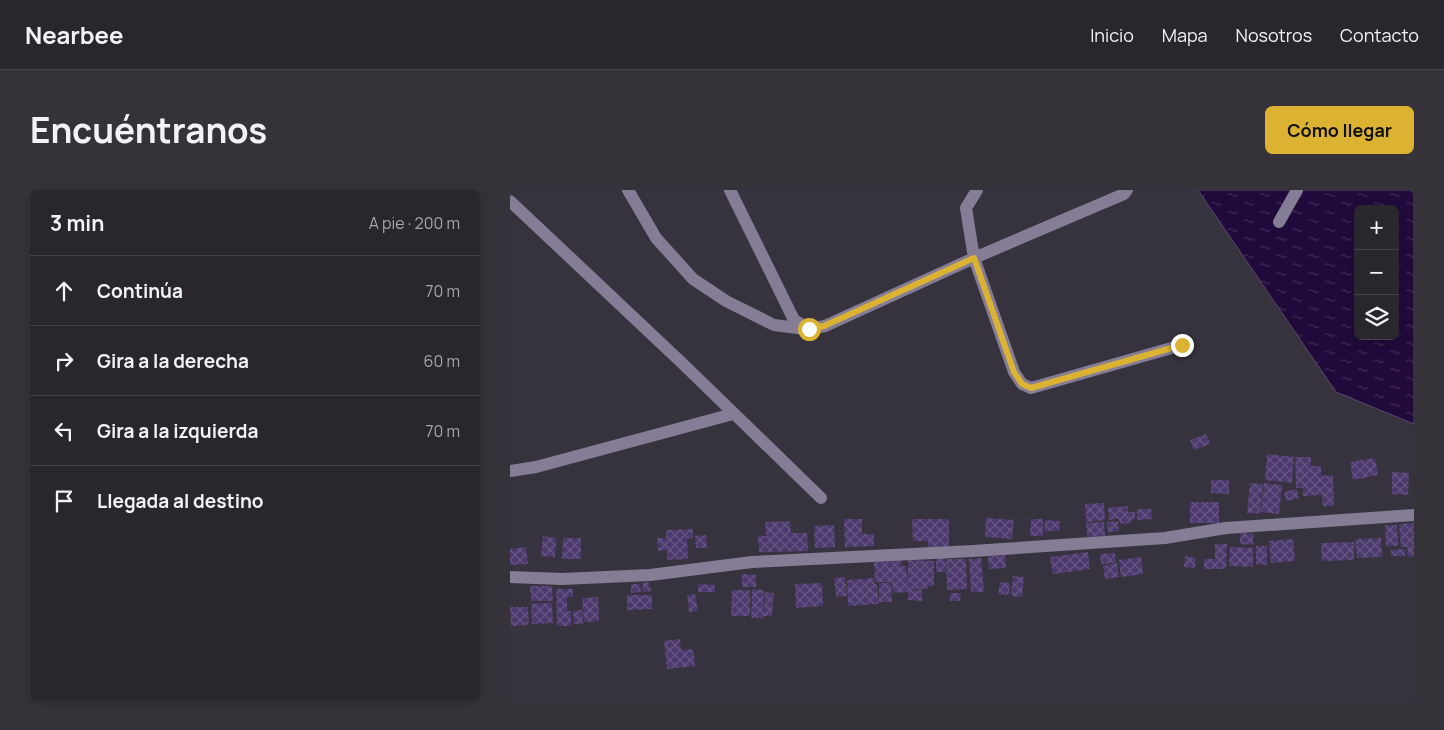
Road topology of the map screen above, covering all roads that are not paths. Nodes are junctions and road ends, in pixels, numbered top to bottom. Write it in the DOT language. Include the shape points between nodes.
graph roads {
  1 [pos="628,190"];
  2 [pos="730,190"];
  3 [pos="977,190"];
  4 [pos="1127,190"];
  5 [pos="1297,190"];
  6 [pos="510,201"];
  7 [pos="1280,222"];
  8 [pos="974,258"];
  9 [pos="809,329"];
  10 [pos="1182,345"];
  11 [pos="733,414"];
  12 [pos="510,471"];
  13 [pos="821,498"];
  14 [pos="1414,515"];
  15 [pos="510,577"];
  1 -- 9 [label="street" via="656,238 693,279 726,301 774,325"];
  2 -- 9 [label="street" via="794,320"];
  3 -- 8 [label="street" via="966,208"];
  4 -- 8 [label="street"];
  5 -- 7 [label="street"];
  6 -- 11 [label="street"];
  8 -- 9 [label="street" via="824,326"];
  8 -- 10 [label="street" via="1014,372 1022,384 1031,388"];
  11 -- 12 [label="street" via="536,467"];
  11 -- 13 [label="street"];
  14 -- 15 [label="street" via="1226,528 1164,538 752,562 650,575 562,579"];
}
